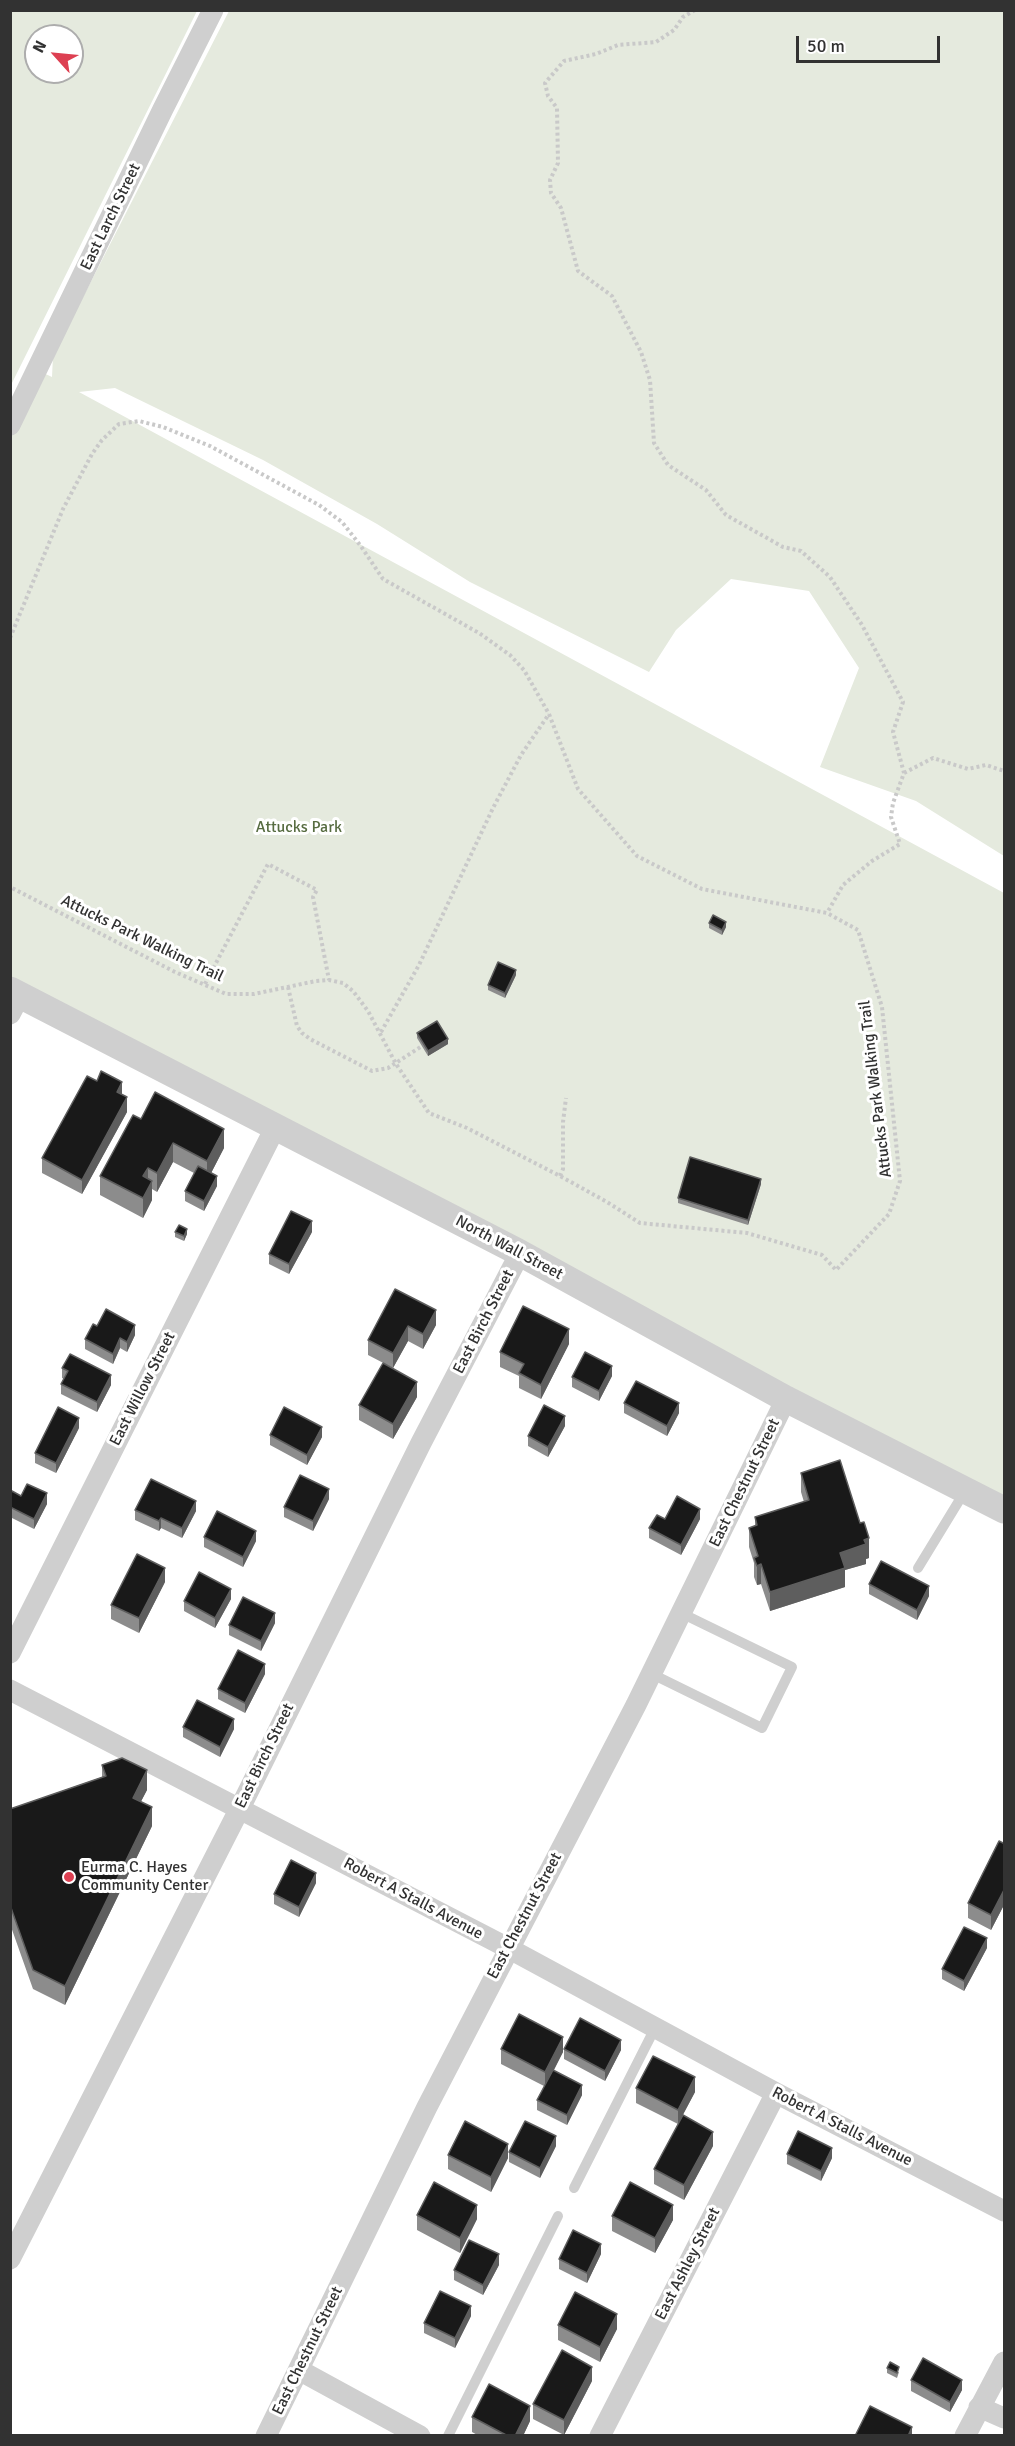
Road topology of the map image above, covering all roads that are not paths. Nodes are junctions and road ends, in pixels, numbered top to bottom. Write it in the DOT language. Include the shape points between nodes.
graph roads {
  1 [pos="213,10"];
  2 [pos="10,425"];
  3 [pos="14,1000"];
  4 [pos="276,1126"];
  5 [pos="520,1253"];
  6 [pos="786,1399"];
  7 [pos="966,1491"];
  8 [pos="1005,1510"];
  9 [pos="918,1568"];
  10 [pos="681,1613"];
  11 [pos="10,1653"];
  12 [pos="651,1674"];
  13 [pos="10,1690"];
  14 [pos="240,1808"];
  15 [pos="508,1948"];
  16 [pos="655,2028"];
  17 [pos="776,2093"];
  18 [pos="574,2188"];
  19 [pos="1005,2211"];
  20 [pos="558,2216"];
  21 [pos="10,2259"];
  22 [pos="1005,2362"];
  23 [pos="299,2370"];
  24 [pos="979,2408"];
  25 [pos="1005,2418"];
  26 [pos="266,2436"];
  27 [pos="420,2436"];
  28 [pos="448,2436"];
  29 [pos="600,2436"];
  30 [pos="965,2436"];
  1 -- 2 [label="street, East Larch Street"];
  3 -- 4 [label="street, North Wall Street"];
  4 -- 5 [label="street, North Wall Street"];
  4 -- 11 [label="street, East Willow Street"];
  5 -- 6 [label="street, North Wall Street"];
  5 -- 14 [label="street, East Birch Street"];
  6 -- 7 [label="street, North Wall Street"];
  6 -- 10 [label="street, East Chestnut Street"];
  7 -- 8 [label="street, North Wall Street"];
  7 -- 9 [label="lane"];
  10 -- 12 [label="street, East Chestnut Street"];
  10 -- 12 [label="lane" via="792,1667 772,1708 762,1728"];
  12 -- 15 [label="street, East Chestnut Street"];
  13 -- 14 [label="street, Robert A Stalls Avenue"];
  14 -- 15 [label="street, Robert A Stalls Avenue"];
  14 -- 21 [label="street, East Birch Street"];
  15 -- 16 [label="street, Robert A Stalls Avenue"];
  15 -- 23 [label="street, East Chestnut Street"];
  16 -- 17 [label="street, Robert A Stalls Avenue"];
  16 -- 18 [label="lane"];
  17 -- 19 [label="street, Robert A Stalls Avenue"];
  17 -- 29 [label="street, East Ashley Street"];
  20 -- 28 [label="lane"];
  22 -- 24 [label="street"];
  23 -- 26 [label="street, East Chestnut Street"];
  23 -- 27 [label="street"];
  24 -- 25 [label="street"];
  24 -- 30 [label="street"];
}
